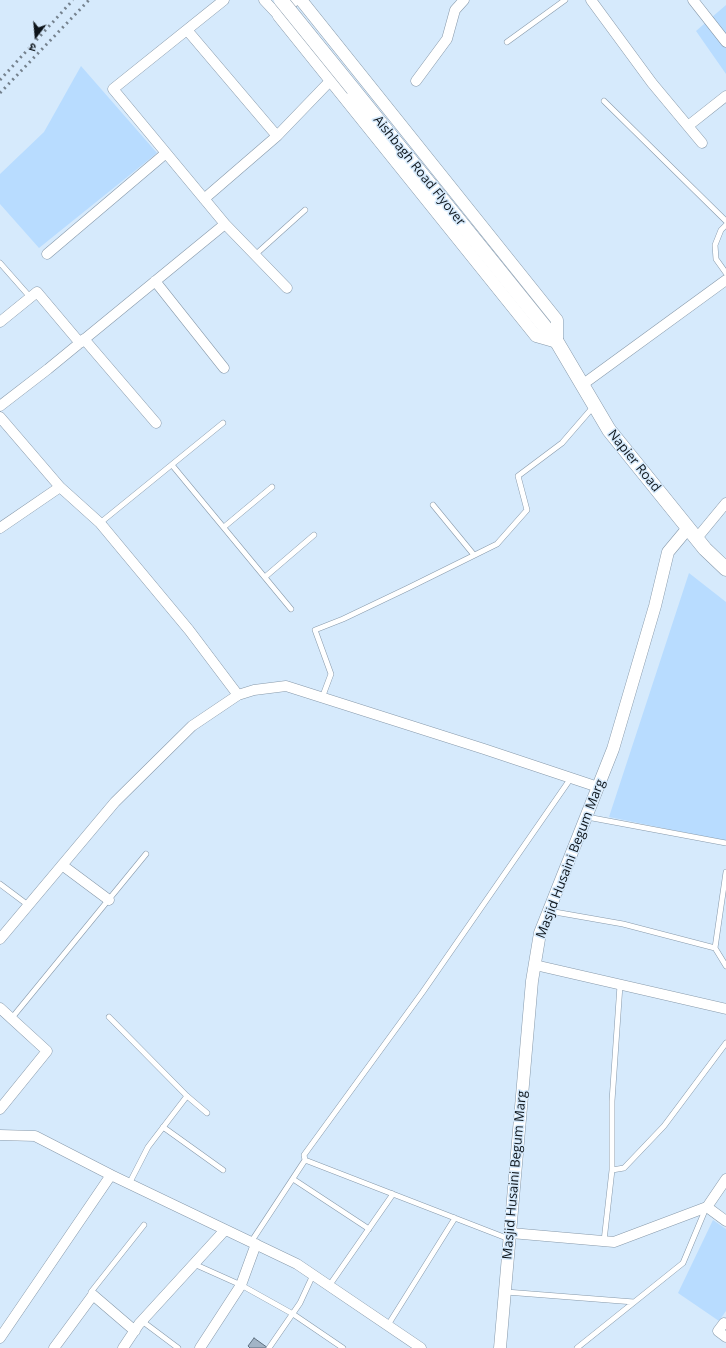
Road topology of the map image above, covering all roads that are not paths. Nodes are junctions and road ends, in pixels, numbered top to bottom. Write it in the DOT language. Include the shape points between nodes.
graph roads {
  1 [pos="224,0"];
  2 [pos="264,0"];
  3 [pos="281,0"];
  4 [pos="294,0"];
  5 [pos="301,0"];
  6 [pos="464,0"];
  7 [pos="565,0"];
  8 [pos="591,0"];
  9 [pos="693,0"];
  10 [pos="279,16"];
  11 [pos="187,30"];
  12 [pos="507,42"];
  13 [pos="726,42"];
  14 [pos="331,80"];
  15 [pos="416,81"];
  16 [pos="726,96"];
  17 [pos="604,102"];
  18 [pos="688,126"];
  19 [pos="277,136"];
  20 [pos="702,143"];
  21 [pos="166,153"];
  22 [pos="204,199"];
  23 [pos="304,210"];
  24 [pos="726,221"];
  25 [pos="225,224"];
  26 [pos="726,225"];
  27 [pos="47,254"];
  28 [pos="255,255"];
  29 [pos="0,263"];
  30 [pos="726,273"];
  31 [pos="726,280"];
  32 [pos="155,281"];
  33 [pos="287,288"];
  34 [pos="30,297"];
  35 [pos="0,322"];
  36 [pos="82,341"];
  37 [pos="556,342"];
  38 [pos="224,368"];
  39 [pos="582,385"];
  40 [pos="0,406"];
  41 [pos="594,406"];
  42 [pos="0,417"];
  43 [pos="156,423"];
  44 [pos="223,423"];
  45 [pos="172,465"];
  46 [pos="60,487"];
  47 [pos="272,487"];
  48 [pos="726,503"];
  49 [pos="433,505"];
  50 [pos="100,524"];
  51 [pos="224,527"];
  52 [pos="0,528"];
  53 [pos="692,533"];
  54 [pos="314,535"];
  55 [pos="474,555"];
  56 [pos="726,569"];
  57 [pos="265,576"];
  58 [pos="291,608"];
  59 [pos="238,695"];
  60 [pos="322,698"];
  61 [pos="571,778"];
  62 [pos="598,787"];
  63 [pos="586,817"];
  64 [pos="726,843"];
  65 [pos="146,854"];
  66 [pos="62,865"];
  67 [pos="726,872"];
  68 [pos="0,884"];
  69 [pos="109,900"];
  70 [pos="28,906"];
  71 [pos="549,911"];
  72 [pos="0,939"];
  73 [pos="715,948"];
  74 [pos="534,965"];
  75 [pos="726,966"];
  76 [pos="620,985"];
  77 [pos="0,1008"];
  78 [pos="726,1009"];
  79 [pos="109,1017"];
  80 [pos="12,1019"];
  81 [pos="726,1043"];
  82 [pos="187,1096"];
  83 [pos="0,1108"];
  84 [pos="208,1113"];
  85 [pos="163,1127"];
  86 [pos="0,1135"];
  87 [pos="305,1160"];
  88 [pos="222,1170"];
  89 [pos="612,1170"];
  90 [pos="111,1175"];
  91 [pos="293,1179"];
  92 [pos="726,1179"];
  93 [pos="129,1184"];
  94 [pos="393,1194"];
  95 [pos="707,1207"];
  96 [pos="455,1218"];
  97 [pos="726,1222"];
  98 [pos="144,1225"];
  99 [pos="369,1229"];
  100 [pos="225,1230"];
  101 [pos="510,1236"];
  102 [pos="604,1241"];
  103 [pos="253,1243"];
  104 [pos="194,1264"];
  105 [pos="313,1275"];
  106 [pos="241,1286"];
  107 [pos="329,1286"];
  108 [pos="506,1292"];
  109 [pos="93,1295"];
  110 [pos="634,1302"];
  111 [pos="292,1314"];
  112 [pos="142,1321"];
  113 [pos="725,1322"];
  114 [pos="388,1326"];
  115 [pos="135,1331"];
  116 [pos="726,1337"];
  117 [pos="0,1338"];
  118 [pos="409,1345"];
  119 [pos="54,1348"];
  120 [pos="123,1348"];
  121 [pos="178,1348"];
  122 [pos="200,1348"];
  123 [pos="269,1348"];
  124 [pos="343,1348"];
  125 [pos="421,1348"];
  126 [pos="500,1348"];
  127 [pos="577,1348"];
  1 -- 11 [label="street"];
  2 -- 10 [label="street"];
  3 -- 37 [label="main road, Aishbagh Road Flyover, bridge"];
  4 -- 10 [label="street"];
  5 -- 37 [label="street" via="557,320"];
  6 -- 15 [label="street" via="455,10 447,39"];
  7 -- 12 [label="lane"];
  8 -- 18 [label="street" via="652,83"];
  9 -- 13 [label="street"];
  10 -- 14 [label="street"];
  11 -- 19 [label="street"];
  11 -- 21 [label="street" via="113,89"];
  14 -- 19 [label="street"];
  14 -- 37 [label="street" via="536,336"];
  16 -- 18 [label="street"];
  17 -- 24 [label="lane"];
  18 -- 20 [label="street"];
  19 -- 22 [label="street"];
  21 -- 22 [label="street"];
  21 -- 27 [label="street"];
  22 -- 25 [label="street"];
  23 -- 28 [label="lane"];
  25 -- 28 [label="street"];
  25 -- 32 [label="street"];
  26 -- 30 [label="lane" via="715,245 716,259"];
  28 -- 33 [label="street"];
  29 -- 34 [label="lane"];
  31 -- 39 [label="street"];
  32 -- 36 [label="street"];
  32 -- 38 [label="street"];
  34 -- 35 [label="street"];
  34 -- 36 [label="street" via="37,292"];
  36 -- 40 [label="street"];
  36 -- 43 [label="street"];
  37 -- 39 [label="main road, Napier Road"];
  39 -- 41 [label="main road, Napier Road"];
  41 -- 53 [label="main road, Napier Road" via="609,430"];
  41 -- 55 [label="lane" via="562,443 518,476 527,510 497,544"];
  42 -- 46 [label="street"];
  44 -- 45 [label="lane"];
  45 -- 50 [label="lane"];
  45 -- 51 [label="lane"];
  46 -- 50 [label="street"];
  46 -- 52 [label="street"];
  47 -- 51 [label="lane"];
  48 -- 53 [label="street"];
  49 -- 55 [label="lane"];
  50 -- 59 [label="street" via="189,630"];
  51 -- 57 [label="lane"];
  53 -- 56 [label="main road, Napier Road"];
  53 -- 62 [label="street, Masjid Husaini Begum Marg" via="668,552 613,749"];
  54 -- 57 [label="lane"];
  55 -- 60 [label="lane" via="315,630 331,674"];
  57 -- 58 [label="lane"];
  59 -- 60 [label="street" via="286,686"];
  59 -- 66 [label="street" via="192,726 115,802"];
  60 -- 61 [label="street"];
  61 -- 62 [label="street"];
  61 -- 87 [label="lane" via="422,993 304,1155"];
  62 -- 63 [label="street, Masjid Husaini Begum Marg"];
  63 -- 64 [label="lane"];
  63 -- 71 [label="street, Masjid Husaini Begum Marg"];
  65 -- 69 [label="lane"];
  66 -- 69 [label="street"];
  66 -- 70 [label="street"];
  67 -- 73 [label="lane"];
  68 -- 70 [label="lane"];
  69 -- 80 [label="lane"];
  70 -- 72 [label="street"];
  71 -- 73 [label="lane" via="622,924"];
  71 -- 74 [label="street, Masjid Husaini Begum Marg" via="540,933"];
  73 -- 75 [label="lane"];
  74 -- 76 [label="street"];
  74 -- 101 [label="street, Masjid Husaini Begum Marg"];
  76 -- 78 [label="street"];
  76 -- 89 [label="lane" via="612,1101"];
  77 -- 80 [label="street"];
  79 -- 82 [label="lane"];
  80 -- 83 [label="street" via="47,1051"];
  81 -- 89 [label="lane" via="664,1126 624,1168"];
  82 -- 84 [label="lane"];
  82 -- 85 [label="lane"];
  85 -- 88 [label="lane"];
  85 -- 93 [label="lane" via="148,1148"];
  86 -- 90 [label="street" via="35,1136"];
  87 -- 91 [label="lane"];
  87 -- 94 [label="lane"];
  89 -- 102 [label="lane"];
  90 -- 93 [label="street"];
  90 -- 117 [label="street"];
  91 -- 99 [label="lane"];
  91 -- 103 [label="lane"];
  92 -- 95 [label="street"];
  93 -- 100 [label="street"];
  94 -- 96 [label="lane"];
  94 -- 99 [label="lane"];
  95 -- 97 [label="street"];
  95 -- 102 [label="street" via="614,1242"];
  95 -- 110 [label="lane" via="682,1263"];
  96 -- 101 [label="lane"];
  96 -- 114 [label="lane"];
  98 -- 109 [label="lane" via="91,1292"];
  99 -- 107 [label="lane"];
  100 -- 103 [label="street"];
  100 -- 104 [label="street"];
  101 -- 102 [label="street"];
  101 -- 108 [label="street, Masjid Husaini Begum Marg"];
  103 -- 105 [label="street" via="297,1264"];
  103 -- 106 [label="street"];
  104 -- 106 [label="lane"];
  104 -- 112 [label="street"];
  105 -- 107 [label="street"];
  105 -- 111 [label="lane"];
  106 -- 111 [label="lane"];
  106 -- 122 [label="street"];
  107 -- 114 [label="street"];
  108 -- 110 [label="lane"];
  108 -- 126 [label="street, Masjid Husaini Begum Marg"];
  109 -- 115 [label="street"];
  109 -- 119 [label="street"];
  110 -- 127 [label="lane"];
  111 -- 123 [label="lane"];
  111 -- 124 [label="lane"];
  112 -- 115 [label="street"];
  112 -- 121 [label="lane"];
  113 -- 116 [label="street" via="718,1331"];
  114 -- 118 [label="street"];
  115 -- 120 [label="street"];
  118 -- 125 [label="street"];
}
